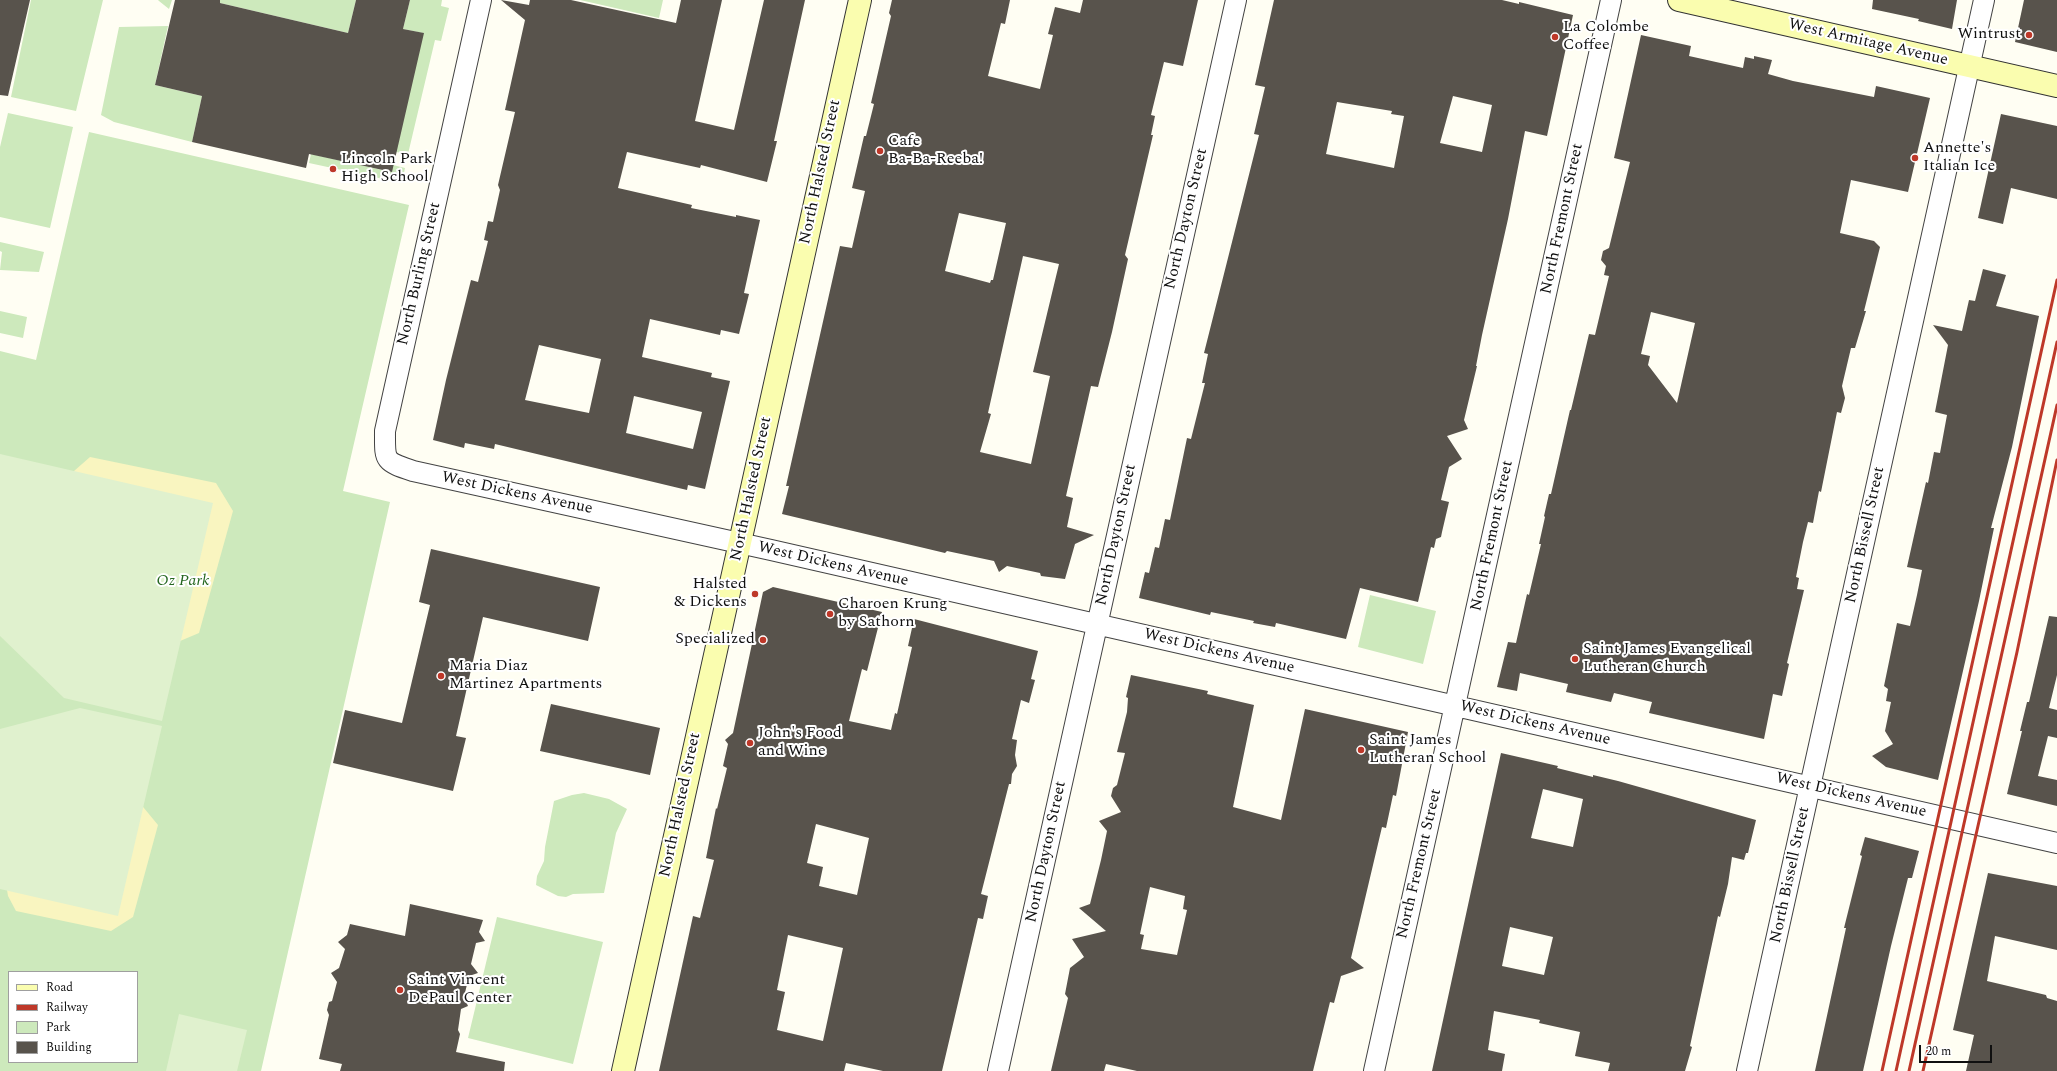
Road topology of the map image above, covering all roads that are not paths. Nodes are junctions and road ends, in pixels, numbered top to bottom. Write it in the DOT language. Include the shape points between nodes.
graph roads {
  1 [pos="481,0"];
  2 [pos="860,0"];
  3 [pos="1236,0"];
  4 [pos="1611,0"];
  5 [pos="1679,0"];
  6 [pos="1984,0"];
  7 [pos="1970,66"];
  8 [pos="2057,86"];
  9 [pos="385,456"];
  10 [pos="740,543"];
  11 [pos="1097,624"];
  12 [pos="1455,706"];
  13 [pos="1810,787"];
  14 [pos="2057,843"];
  15 [pos="623,1071"];
  16 [pos="998,1071"];
  17 [pos="1374,1071"];
  18 [pos="1748,1071"];
  1 -- 9 [label="street, North Burling Street" via="385,431"];
  2 -- 10 [label="main road, North Halsted Street"];
  3 -- 11 [label="street, North Dayton Street"];
  4 -- 12 [label="street, North Fremont Street"];
  5 -- 7 [label="main road, West Armitage Avenue"];
  6 -- 7 [label="street, North Bissell Street"];
  7 -- 8 [label="main road, West Armitage Avenue"];
  7 -- 13 [label="street, North Bissell Street"];
  9 -- 10 [label="street, West Dickens Avenue" via="392,464 413,471"];
  10 -- 11 [label="street, West Dickens Avenue"];
  10 -- 15 [label="main road, North Halsted Street"];
  11 -- 12 [label="street, West Dickens Avenue"];
  11 -- 16 [label="street, North Dayton Street"];
  12 -- 13 [label="street, West Dickens Avenue"];
  12 -- 17 [label="street, North Fremont Street"];
  13 -- 14 [label="street, West Dickens Avenue"];
  13 -- 18 [label="street, North Bissell Street"];
}
